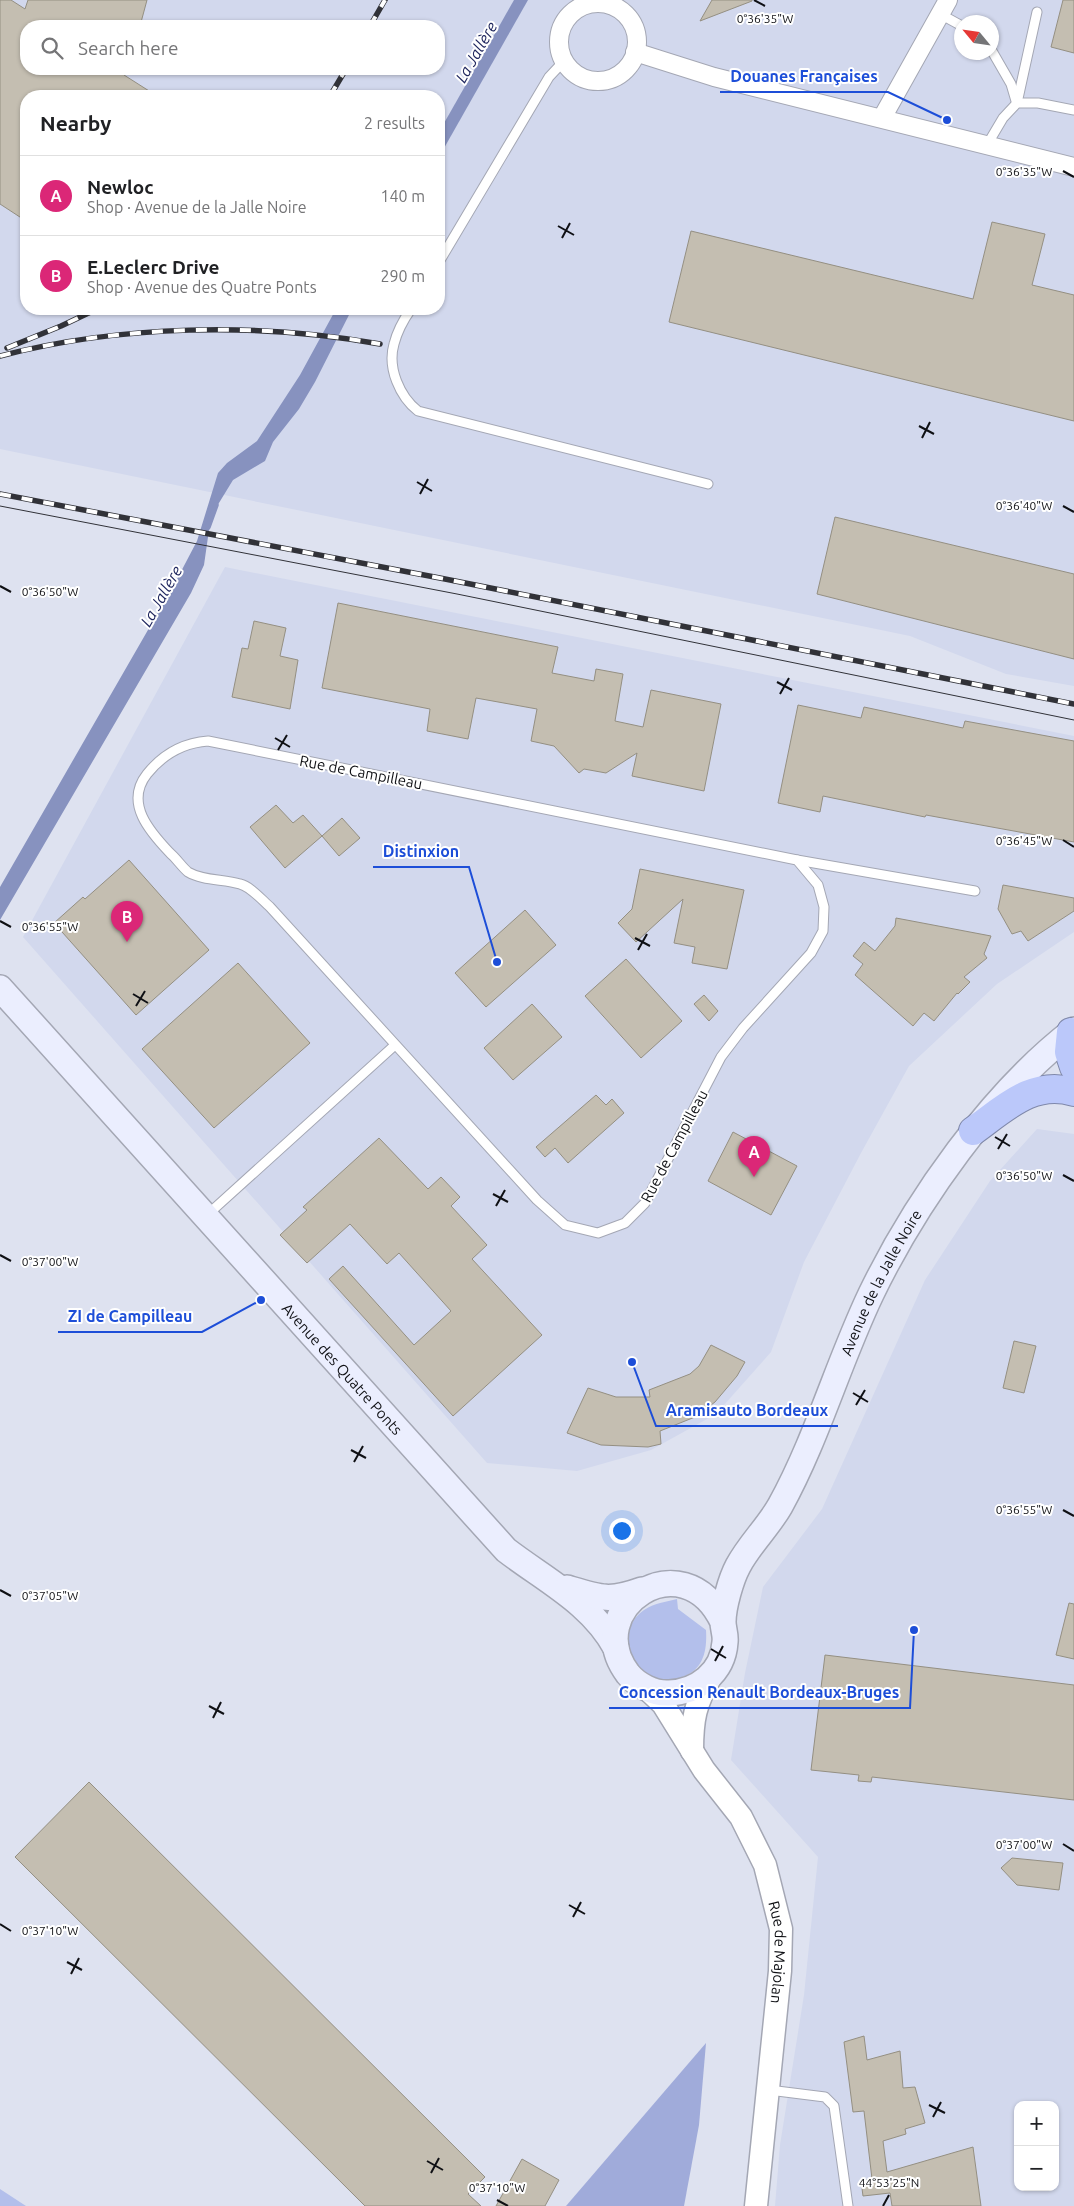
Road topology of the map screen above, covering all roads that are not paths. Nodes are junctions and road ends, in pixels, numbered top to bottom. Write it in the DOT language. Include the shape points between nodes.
graph roads {
  1 [pos="573,5"];
  2 [pos="625,5"];
  3 [pos="944,7"];
  4 [pos="1037,12"];
  5 [pos="954,18"];
  6 [pos="636,52"];
  7 [pos="997,60"];
  8 [pos="564,61"];
  9 [pos="1017,104"];
  10 [pos="1074,110"];
  11 [pos="882,118"];
  12 [pos="987,145"];
  13 [pos="1074,167"];
  14 [pos="445,252"];
  15 [pos="408,315"];
  16 [pos="708,484"];
  17 [pos="797,860"];
  18 [pos="975,891"];
  19 [pos="0,988"];
  20 [pos="1073,1032"];
  21 [pos="394,1045"];
  22 [pos="1074,1067"];
  23 [pos="1074,1092"];
  24 [pos="973,1131"];
  25 [pos="206,1216"];
  26 [pos="738,1567"];
  27 [pos="551,1583"];
  28 [pos="678,1584"];
  29 [pos="650,1587"];
  30 [pos="723,1622"];
  31 [pos="616,1648"];
  32 [pos="711,1676"];
  33 [pos="647,1689"];
  34 [pos="692,1752"];
  35 [pos="767,2090"];
  36 [pos="756,2206"];
  37 [pos="848,2206"];
  1 -- 2 [label="street"];
  1 -- 8 [label="street" via="559,38"];
  2 -- 6 [label="street" via="635,29"];
  3 -- 5 [label="lane"];
  3 -- 11 [label="street"];
  4 -- 9 [label="lane"];
  6 -- 8 [label="street" via="623,71 602,81 580,77"];
  6 -- 11 [label="street" via="714,77"];
  7 -- 9 [label="lane" via="1011,84"];
  8 -- 14 [label="lane" via="549,77"];
  9 -- 10 [label="lane" via="1038,102"];
  9 -- 12 [label="lane" via="1003,118"];
  11 -- 12 [label="street"];
  12 -- 13 [label="street"];
  15 -- 16 [label="lane" via="394,344 392,362 407,402 418,411"];
  17 -- 18 [label="lane, Rue de Campilleau"];
  17 -- 21 [label="lane, Rue de Campilleau" via="818,885 824,907 823,931 811,954 721,1056 645,1203 625,1223 598,1233 565,1225 537,1200"];
  17 -- 21 [label="lane, Rue de Campilleau" via="208,741 192,742 155,764 140,783 137,807 152,834 188,872 243,884 270,907"];
  19 -- 25 [label="main road, Avenue des Quatre Ponts"];
  20 -- 22 [label="highway" via="1069,1052"];
  20 -- 24 [label="main road, Avenue de la Jalle Noire" via="1046,1054"];
  21 -- 25 [label="lane"];
  23 -- 24 [label="highway" via="1044,1088 1019,1098"];
  24 -- 26 [label="main road, Avenue de la Jalle Noire" via="921,1206 872,1294 779,1506"];
  25 -- 27 [label="main road, Avenue des Quatre Ponts" via="506,1550"];
  26 -- 28 [label="main road" via="706,1581"];
  26 -- 30 [label="main road, Avenue de la Jalle Noire" via="729,1588"];
  27 -- 29 [label="main road" via="598,1598 621,1597"];
  27 -- 31 [label="main road, Avenue des Quatre Ponts" via="592,1614"];
  28 -- 29 [label="main road"];
  28 -- 30 [label="main road" via="706,1596"];
  29 -- 31 [label="main road" via="634,1596 622,1611 616,1629"];
  30 -- 32 [label="main road" via="724,1650"];
  31 -- 33 [label="main road" via="621,1665 632,1679"];
  32 -- 33 [label="main road" via="697,1687 681,1693 664,1694"];
  32 -- 34 [label="street" via="694,1712"];
  33 -- 34 [label="street, Rue de Majolan" via="663,1704"];
  34 -- 35 [label="street, Rue de Majolan" via="742,1817 765,1865 781,1928 780,1971"];
  35 -- 36 [label="street, Rue de Majolan"];
  35 -- 37 [label="lane" via="825,2097 834,2106"];
}
